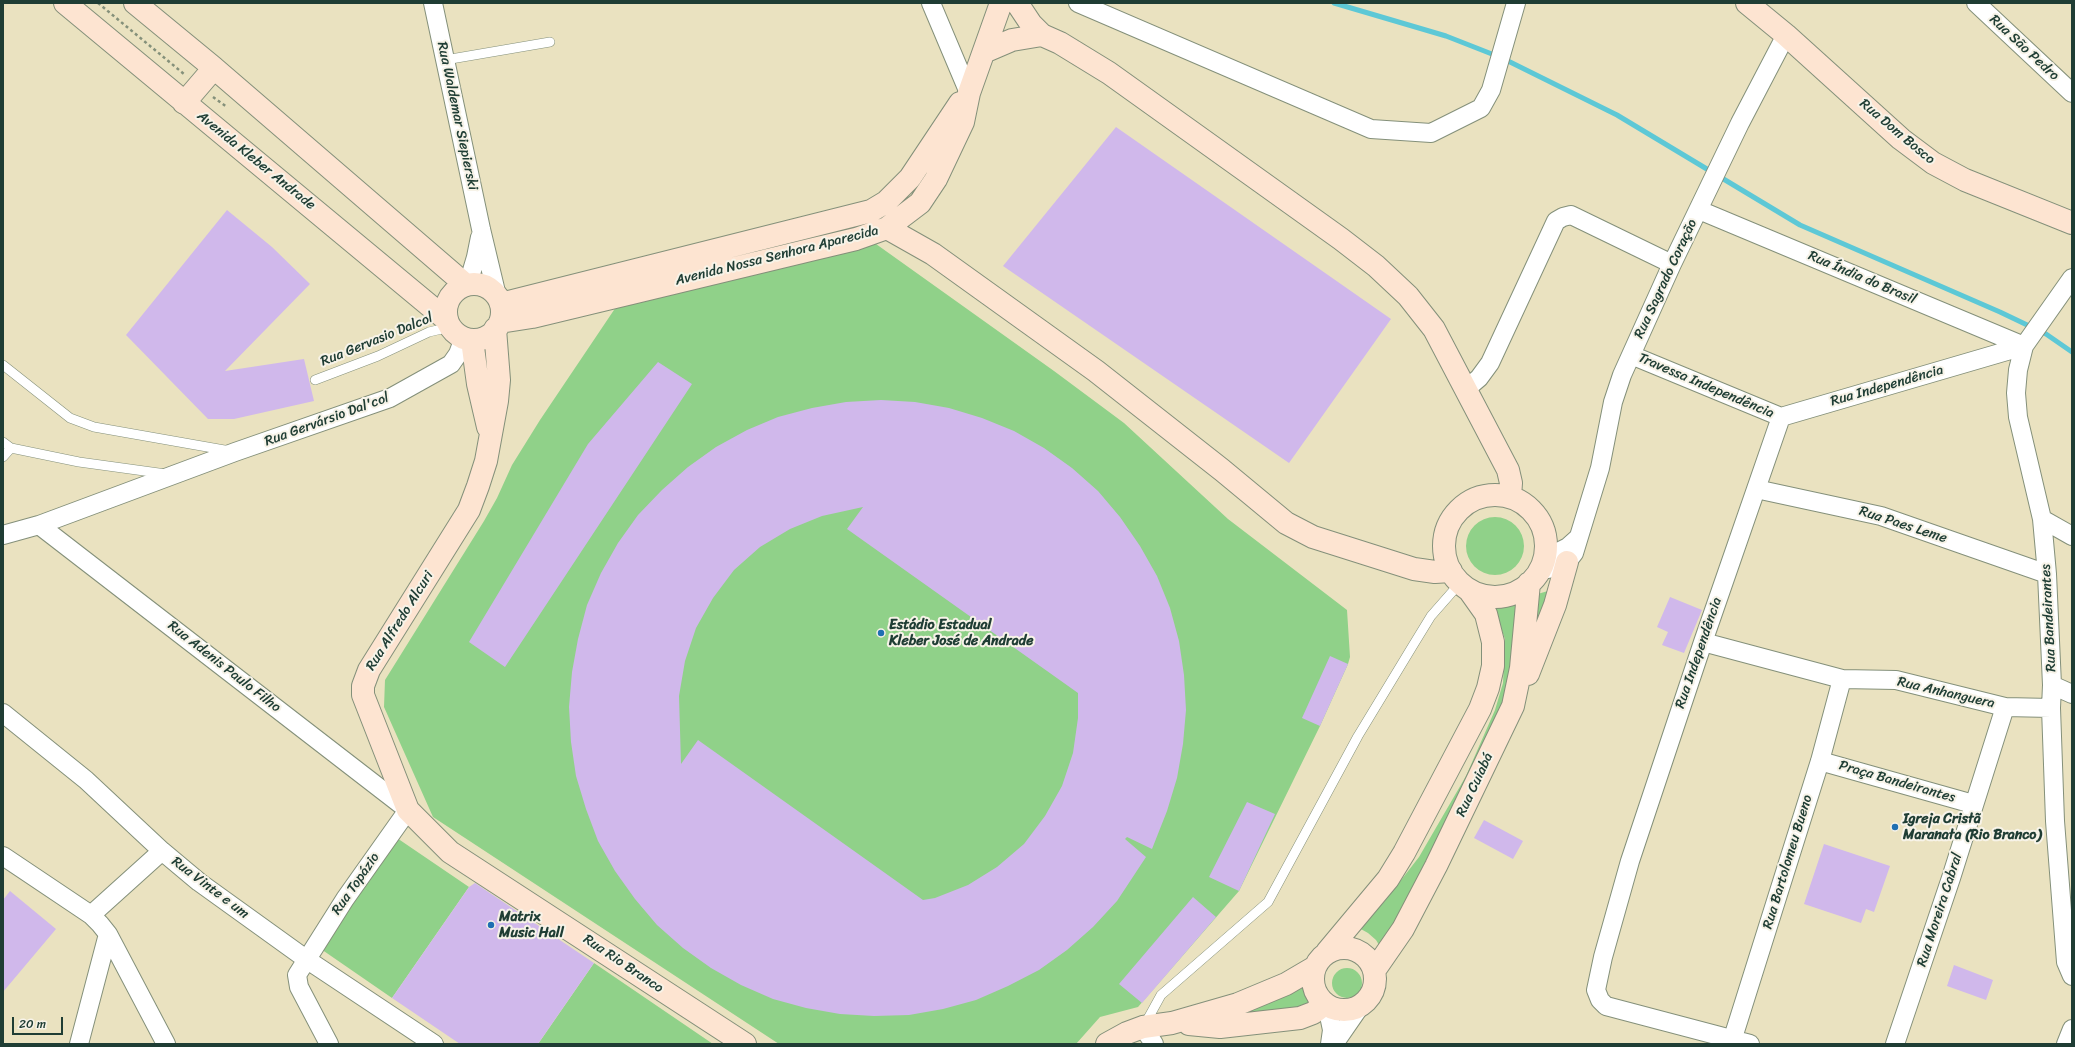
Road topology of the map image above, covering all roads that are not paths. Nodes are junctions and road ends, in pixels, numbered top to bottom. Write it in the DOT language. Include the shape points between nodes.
graph roads {
  1 [pos="65,3"];
  2 [pos="135,3"];
  3 [pos="433,3"];
  4 [pos="931,3"];
  5 [pos="1001,3"];
  6 [pos="1017,3"];
  7 [pos="1078,3"];
  8 [pos="1516,3"];
  9 [pos="1746,3"];
  10 [pos="1976,3"];
  11 [pos="1042,35"];
  12 [pos="1786,35"];
  13 [pos="550,42"];
  14 [pos="984,52"];
  15 [pos="445,60"];
  16 [pos="214,68"];
  17 [pos="969,93"];
  18 [pos="2072,93"];
  19 [pos="184,103"];
  20 [pos="1699,210"];
  21 [pos="2072,223"];
  22 [pos="887,228"];
  23 [pos="481,229"];
  24 [pos="1672,264"];
  25 [pos="2072,278"];
  26 [pos="467,285"];
  27 [pos="498,313"];
  28 [pos="458,331"];
  29 [pos="2024,346"];
  30 [pos="1631,355"];
  31 [pos="3,365"];
  32 [pos="315,380"];
  33 [pos="1466,389"];
  34 [pos="1781,417"];
  35 [pos="490,436"];
  36 [pos="3,442"];
  37 [pos="11,448"];
  38 [pos="235,452"];
  39 [pos="3,457"];
  40 [pos="171,475"];
  41 [pos="1756,489"];
  42 [pos="1510,497"];
  43 [pos="2042,519"];
  44 [pos="39,525"];
  45 [pos="3,535"];
  46 [pos="1580,536"];
  47 [pos="2072,536"];
  48 [pos="1567,562"];
  49 [pos="1537,569"];
  50 [pos="2047,574"];
  51 [pos="1460,581"];
  52 [pos="1703,642"];
  53 [pos="1842,679"];
  54 [pos="2052,685"];
  55 [pos="2072,694"];
  56 [pos="1513,706"];
  57 [pos="2005,707"];
  58 [pos="2051,708"];
  59 [pos="3,713"];
  60 [pos="1820,761"];
  61 [pos="1973,804"];
  62 [pos="408,810"];
  63 [pos="162,851"];
  64 [pos="3,856"];
  65 [pos="92,915"];
  66 [pos="108,934"];
  67 [pos="306,958"];
  68 [pos="1321,960"];
  69 [pos="1374,971"];
  70 [pos="2072,976"];
  71 [pos="1326,1005"];
  72 [pos="1361,1005"];
  73 [pos="1172,1022"];
  74 [pos="2072,1029"];
  75 [pos="1149,1035"];
  76 [pos="1732,1041"];
  77 [pos="79,1044"];
  78 [pos="166,1044"];
  79 [pos="329,1044"];
  80 [pos="434,1044"];
  81 [pos="745,1044"];
  82 [pos="1107,1044"];
  83 [pos="1330,1044"];
  84 [pos="1334,1044"];
  85 [pos="1750,1044"];
  86 [pos="1895,1044"];
  87 [pos="2066,1044"];
  1 -- 19 [label="street, Avenida Kleber Andrade"];
  2 -- 16 [label="street"];
  3 -- 15 [label="street, Rua Waldemar Siepierski"];
  4 -- 17 [label="street"];
  5 -- 14 [label="street"];
  6 -- 11 [label="street"];
  7 -- 8 [label="street" via="1371,129 1431,134 1481,108 1491,90"];
  9 -- 12 [label="street, Rua Dom Bosco"];
  10 -- 18 [label="street, Rua São Pedro"];
  11 -- 14 [label="street" via="1012,40"];
  11 -- 33 [label="street" via="1066,46 1109,73 1376,266 1408,296 1434,329"];
  12 -- 20 [label="street, Rua Sagrado Coração" via="1740,123"];
  12 -- 21 [label="street, Rua Dom Bosco" via="1901,139 1945,171"];
  13 -- 15 [label="lane"];
  14 -- 17 [label="street"];
  15 -- 23 [label="street, Rua Waldemar Siepierski"];
  16 -- 19 [label="street"];
  16 -- 26 [label="street"];
  17 -- 22 [label="street, Avenida Nossa Senhora Aparecida" via="963,122 936,179 920,203"];
  17 -- 27 [label="street, Avenida Nossa Senhora Aparecida" via="951,114 910,178 886,202 871,211"];
  19 -- 28 [label="street, Avenida Kleber Andrade" via="408,286"];
  20 -- 24 [label="street, Rua Sagrado Coração"];
  20 -- 29 [label="street, Rua Índia do Brasil"];
  22 -- 27 [label="street, Avenida Nossa Senhora Aparecida" via="856,239 532,317"];
  22 -- 51 [label="street" via="932,254 1096,371 1286,523 1313,537"];
  23 -- 26 [label="street, Rua Waldemar Siepierski"];
  23 -- 27 [label="street, Rua Waldemar Siepierski"];
  24 -- 30 [label="street, Rua Sagrado Coração"];
  24 -- 33 [label="street" via="1571,215 1556,221 1490,363 1480,378"];
  25 -- 29 [label="street, Rua Bandeirantes"];
  26 -- 27 [label="street" via="484,286"];
  26 -- 28 [label="street" via="451,295 447,302"];
  27 -- 28 [label="street" via="489,335"];
  27 -- 35 [label="street, Rua Alfredo Alcuri" via="499,380"];
  28 -- 32 [label="lane, Rua Gervasio Dalcol" via="429,332 378,356"];
  28 -- 35 [label="street, Rua Alfredo Alcuri" via="478,384"];
  28 -- 38 [label="street, Rua Gervársio Dal'col" via="458,354 451,364 390,398"];
  29 -- 34 [label="street, Rua Independência"];
  29 -- 43 [label="street, Rua Bandeirantes" via="2018,370 2018,417"];
  30 -- 34 [label="street, Travessa Independência"];
  30 -- 46 [label="street, Rua Sagrado Coração" via="1613,402 1600,468"];
  31 -- 38 [label="lane" via="70,418 94,427"];
  33 -- 42 [label="street" via="1508,470 1511,483"];
  34 -- 41 [label="street, Rua Independência"];
  35 -- 62 [label="street, Rua Alfredo Alcuri" via="486,461 469,510 378,654 363,686 363,695"];
  36 -- 37 [label="lane"];
  37 -- 39 [label="lane"];
  37 -- 40 [label="lane, Rua Gervársio Dal'col" via="78,462"];
  38 -- 40 [label="street, Rua Gervársio Dal'col"];
  40 -- 44 [label="street, Rua Gervársio Dal'col"];
  41 -- 50 [label="street, Rua Paes Leme" via="1882,516"];
  41 -- 52 [label="street, Rua Independência"];
  42 -- 49 [label="street" via="1523,503 1534,513 1542,526 1545,539"];
  42 -- 51 [label="street" via="1480,497 1466,504 1455,514 1447,527 1445,557"];
  43 -- 47 [label="street"];
  43 -- 50 [label="street, Rua Bandeirantes"];
  44 -- 45 [label="street, Rua Gervársio Dal'col"];
  44 -- 62 [label="street, Rua Adenis Paulo Filho"];
  46 -- 48 [label="street, Rua Sagrado Coração" via="1574,553"];
  46 -- 49 [label="street" via="1568,548 1558,552"];
  48 -- 49 [label="street" via="1558,567"];
  48 -- 56 [label="street" via="1555,605"];
  49 -- 51 [label="street" via="1516,592 1500,596 1484,595"];
  49 -- 56 [label="street, Rua Cuiabá"];
  50 -- 54 [label="street, Rua Bandeirantes"];
  51 -- 68 [label="street, Rua Cuiabá" via="1486,614 1494,642 1493,666 1488,688 1480,709 1404,854 1388,879"];
  51 -- 75 [label="lane" via="1431,616 1358,736 1268,902 1161,995"];
  52 -- 53 [label="street, Rua Anhanguera"];
  52 -- 76 [label="street, Rua Independência" via="1630,861 1596,990 1606,1006"];
  53 -- 57 [label="street, Rua Anhanguera" via="1896,680"];
  53 -- 60 [label="street, Rua Bartolomeu Bueno"];
  54 -- 55 [label="street"];
  54 -- 58 [label="street, Rua Bandeirantes"];
  56 -- 69 [label="street, Rua Cuiabá" via="1429,880 1403,929"];
  57 -- 58 [label="street, Rua Anhanguera"];
  57 -- 61 [label="street, Rua Moreira Cabral"];
  58 -- 70 [label="street, Rua Bandeirantes" via="2055,821 2066,962"];
  59 -- 63 [label="street, Rua Vinte e um" via="86,780"];
  60 -- 61 [label="street, Praça Bandeirantes"];
  60 -- 76 [label="street, Rua Bartolomeu Bueno"];
  61 -- 86 [label="street, Rua Moreira Cabral"];
  62 -- 67 [label="street, Rua Topázio"];
  62 -- 81 [label="street, Rua Rio Branco" via="450,852"];
  63 -- 65 [label="street"];
  63 -- 67 [label="street, Rua Vinte e um" via="199,882"];
  64 -- 65 [label="street"];
  65 -- 66 [label="street"];
  66 -- 77 [label="street"];
  66 -- 78 [label="street"];
  67 -- 79 [label="street, Rua Topázio" via="297,975 300,987"];
  67 -- 80 [label="street, Rua Vinte e um"];
  68 -- 69 [label="street" via="1336,949 1355,950 1364,954"];
  68 -- 71 [label="street" via="1312,978 1318,997"];
  68 -- 73 [label="street" via="1286,984 1238,1004"];
  69 -- 72 [label="street" via="1373,990"];
  71 -- 72 [label="street" via="1334,1009 1348,1010"];
  71 -- 73 [label="street" via="1300,1018 1220,1027"];
  71 -- 83 [label="street" via="1332,1030"];
  72 -- 84 [label="street"];
  73 -- 75 [label="street"];
  74 -- 87 [label="street"];
  75 -- 82 [label="street" via="1127,1033"];
  76 -- 85 [label="street, Rua Independência"];
}
